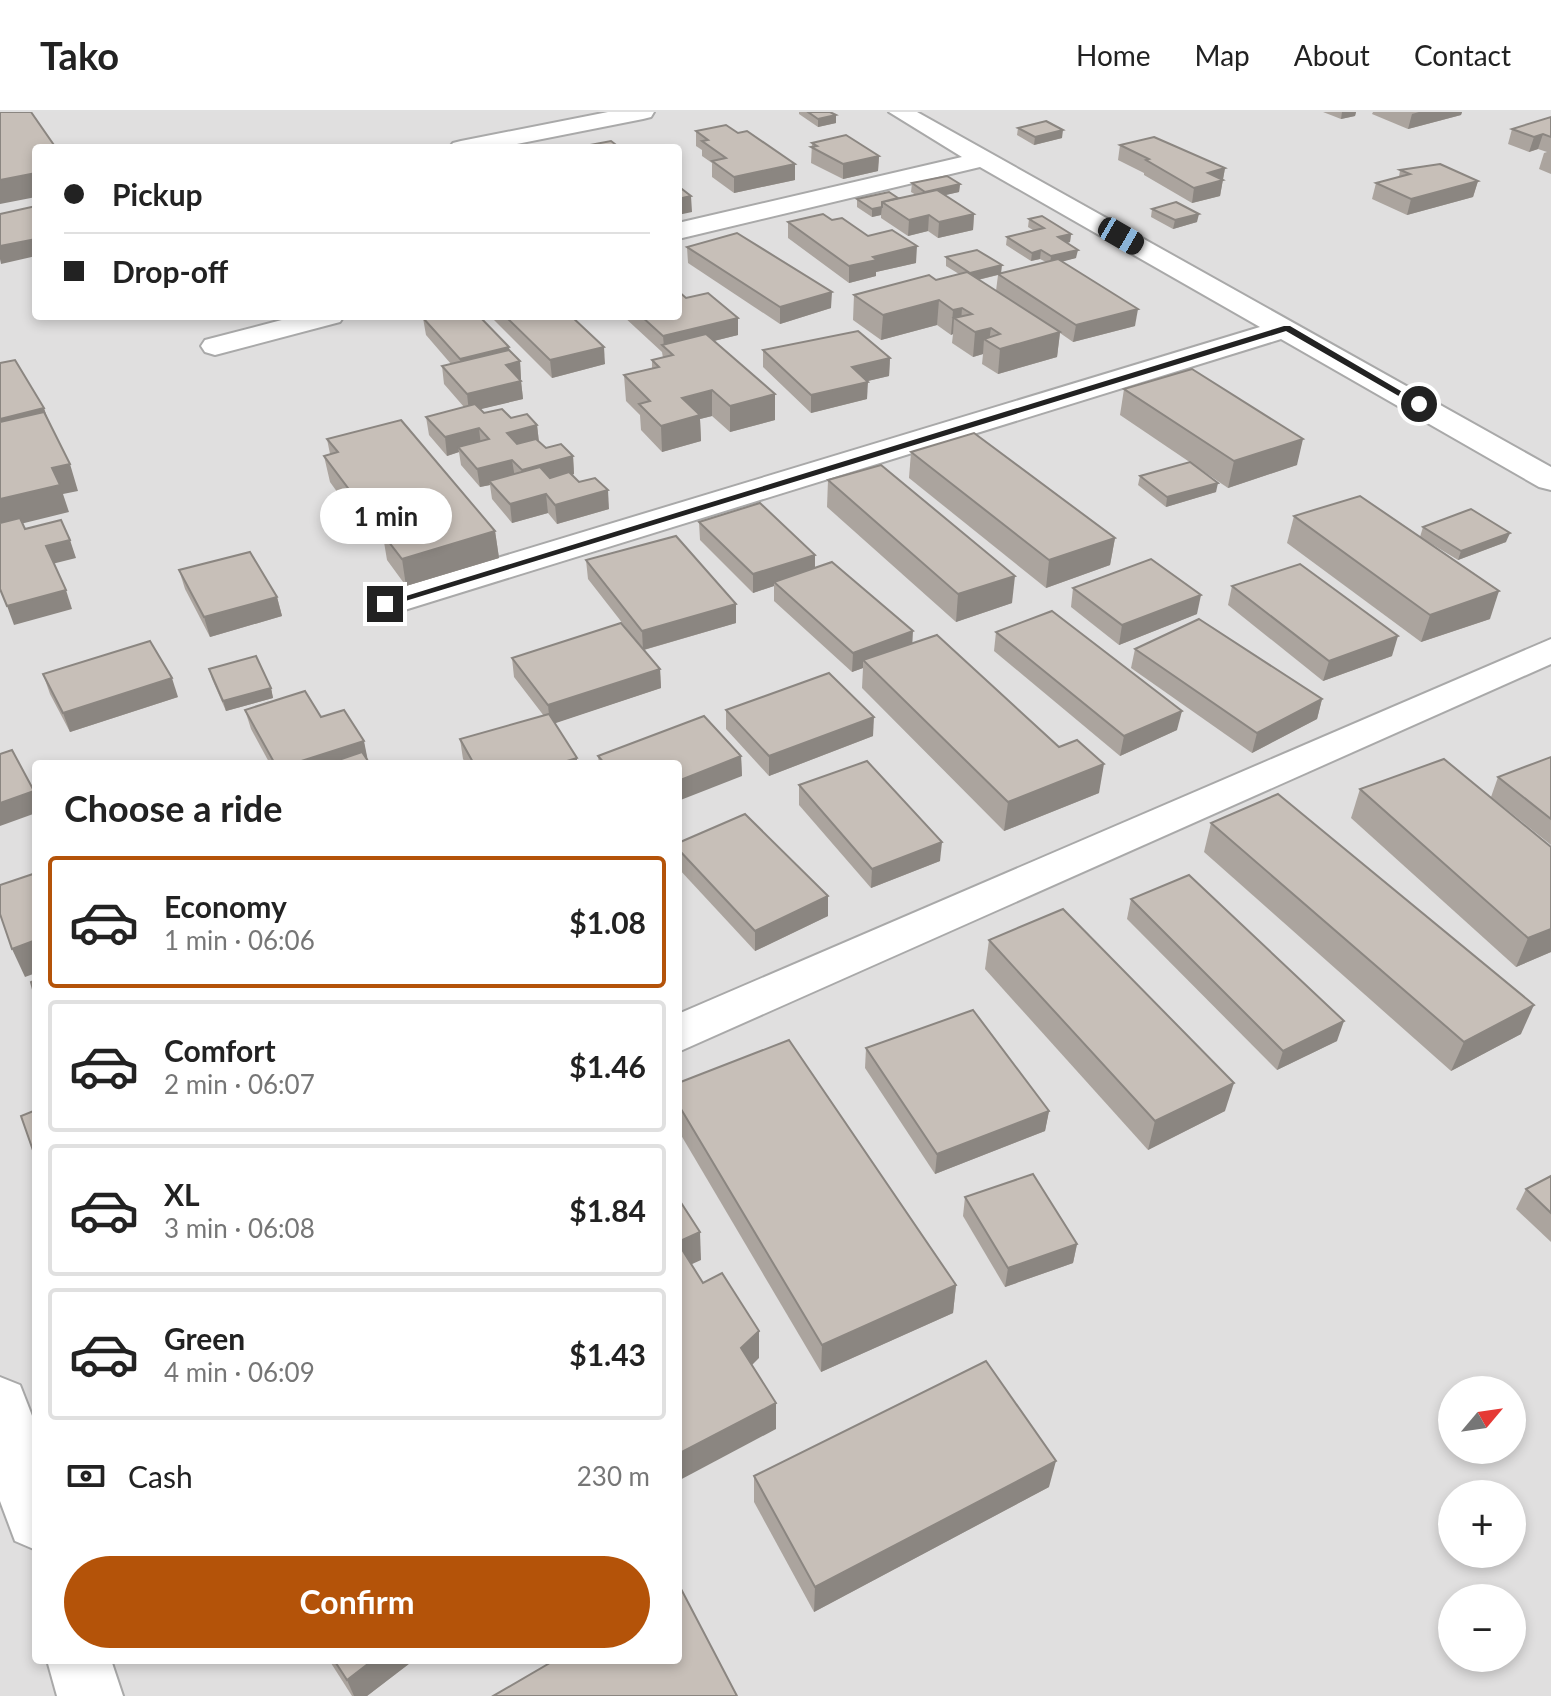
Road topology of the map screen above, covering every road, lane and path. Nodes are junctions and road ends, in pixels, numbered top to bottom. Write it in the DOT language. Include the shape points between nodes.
graph roads {
  1 [pos="643,112"];
  2 [pos="900,112"];
  3 [pos="481,144"];
  4 [pos="984,159"];
  5 [pos="682,230"];
  6 [pos="315,320"];
  7 [pos="1287,328"];
  8 [pos="215,346"];
  9 [pos="1551,480"];
  10 [pos="385,604"];
  11 [pos="1551,650"];
  12 [pos="682,1032"];
  13 [pos="0,1403"];
  14 [pos="32,1508"];
  15 [pos="80,1664"];
  16 [pos="90,1696"];
  1 -- 3 [label="street"];
  2 -- 4 [label="street"];
  4 -- 5 [label="street"];
  4 -- 7 [label="street"];
  6 -- 8 [label="street"];
  7 -- 9 [label="street"];
  7 -- 10 [label="street"];
  11 -- 12 [label="street"];
  13 -- 14 [label="street"];
  15 -- 16 [label="street"];
}
